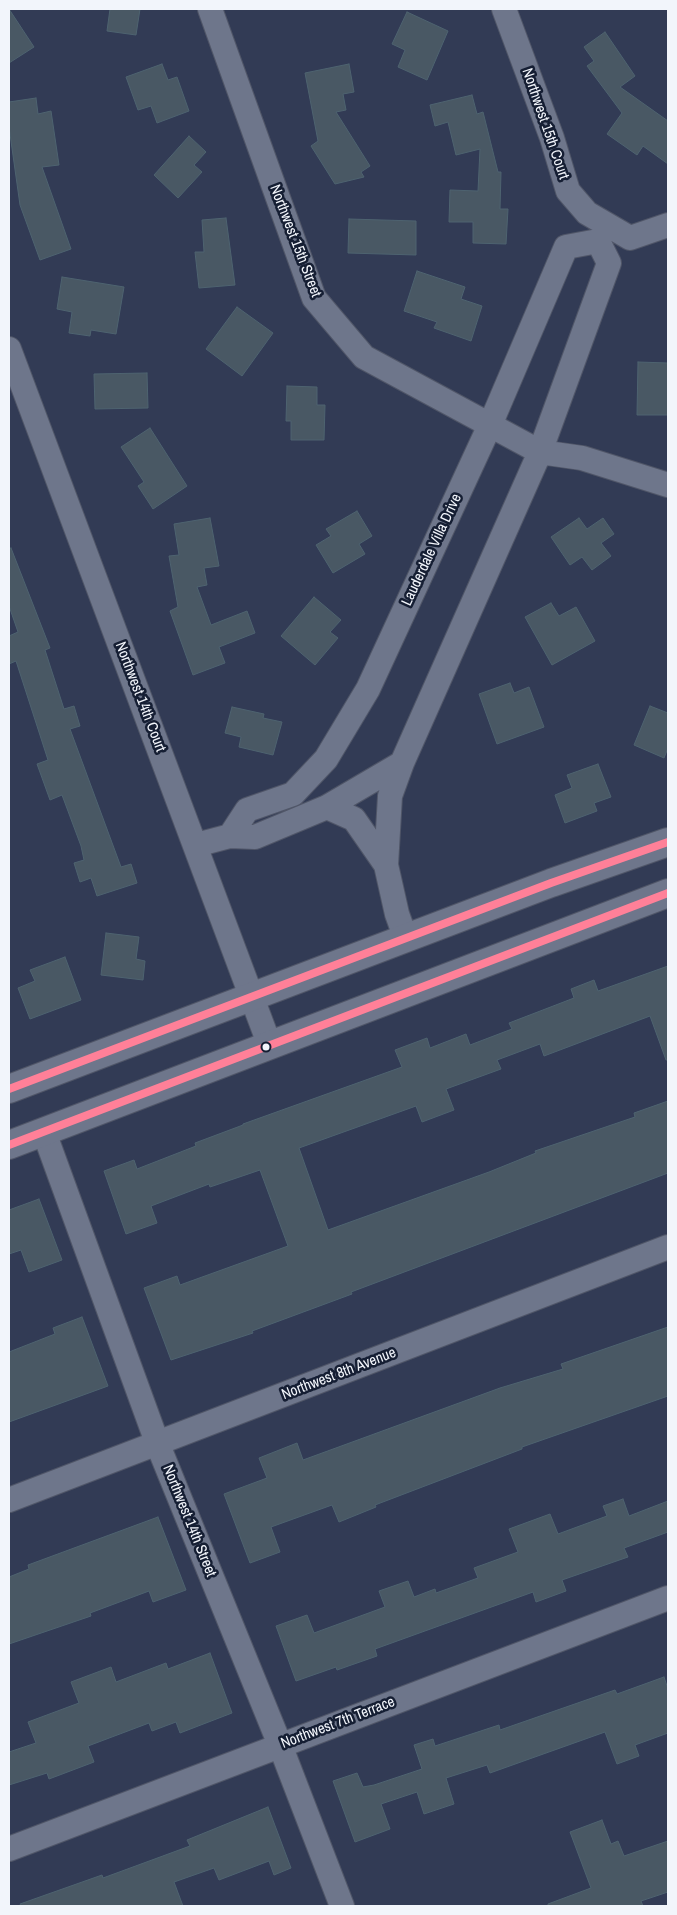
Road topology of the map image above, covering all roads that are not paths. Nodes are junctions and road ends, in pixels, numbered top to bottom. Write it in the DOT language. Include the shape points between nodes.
graph roads {
  1 [pos="210,9"];
  2 [pos="504,9"];
  3 [pos="668,225"];
  4 [pos="602,233"];
  5 [pos="9,349"];
  6 [pos="490,425"];
  7 [pos="540,452"];
  8 [pos="668,485"];
  9 [pos="402,763"];
  10 [pos="327,806"];
  11 [pos="230,836"];
  12 [pos="668,842"];
  13 [pos="196,845"];
  14 [pos="386,865"];
  15 [pos="668,892"];
  16 [pos="406,939"];
  17 [pos="252,997"];
  18 [pos="270,1046"];
  19 [pos="9,1089"];
  20 [pos="44,1132"];
  21 [pos="9,1145"];
  22 [pos="668,1246"];
  23 [pos="158,1445"];
  24 [pos="9,1500"];
  25 [pos="668,1598"];
  26 [pos="280,1745"];
  27 [pos="9,1849"];
  28 [pos="342,1906"];
  1 -- 6 [label="street, Northwest 15th Street" via="314,298 364,357"];
  2 -- 4 [label="street, Northwest 15th Court" via="568,191"];
  3 -- 4 [label="street, Northwest 15th Court" via="630,238"];
  4 -- 6 [label="street, Lauderdale Villa Drive" via="566,247"];
  4 -- 7 [label="street" via="609,263"];
  5 -- 13 [label="street, Northwest 14th Court"];
  6 -- 7 [label="street, Northwest 15th Street"];
  6 -- 11 [label="street, Lauderdale Villa Drive" via="368,689 326,759 294,794 247,810"];
  7 -- 8 [label="street" via="582,458"];
  7 -- 9 [label="street"];
  9 -- 10 [label="street"];
  9 -- 14 [label="street" via="390,796"];
  10 -- 11 [label="street" via="255,836"];
  10 -- 14 [label="street" via="354,819"];
  11 -- 13 [label="street"];
  12 -- 16 [label="main road"];
  13 -- 17 [label="street, Northwest 14th Court"];
  14 -- 16 [label="street"];
  15 -- 18 [label="main road"];
  16 -- 17 [label="main road"];
  17 -- 18 [label="street, Northwest 14th Court"];
  17 -- 19 [label="main road"];
  18 -- 20 [label="main road"];
  20 -- 21 [label="main road"];
  20 -- 23 [label="street, Northwest 14th Street"];
  22 -- 23 [label="street, Northwest 8th Avenue"];
  23 -- 24 [label="street, Northwest 8th Avenue"];
  23 -- 26 [label="street, Northwest 14th Street"];
  25 -- 26 [label="street, Northwest 7th Terrace"];
  26 -- 27 [label="street, Northwest 7th Terrace"];
  26 -- 28 [label="street, Northwest 14th Street"];
}
